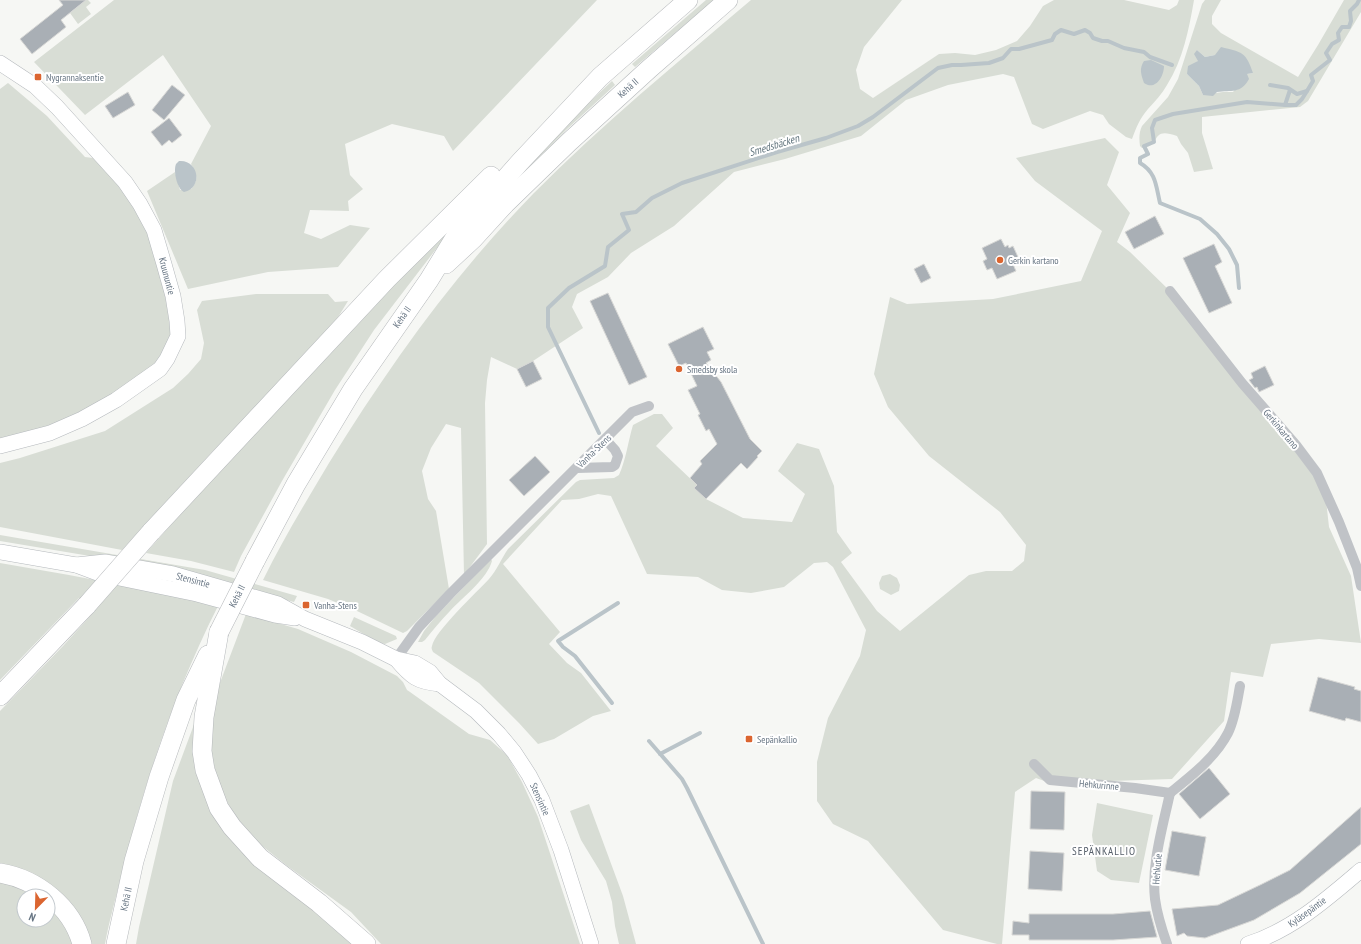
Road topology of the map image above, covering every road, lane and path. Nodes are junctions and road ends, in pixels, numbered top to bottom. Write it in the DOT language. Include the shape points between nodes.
graph roads {
  1 [pos="688,0"];
  2 [pos="728,0"];
  3 [pos="0,63"];
  4 [pos="600,77"];
  5 [pos="428,280"];
  6 [pos="1170,290"];
  7 [pos="649,406"];
  8 [pos="606,440"];
  9 [pos="0,446"];
  10 [pos="577,468"];
  11 [pos="0,552"];
  12 [pos="1361,586"];
  13 [pos="219,632"];
  14 [pos="396,659"];
  15 [pos="1240,686"];
  16 [pos="0,696"];
  17 [pos="1034,764"];
  18 [pos="1170,793"];
  19 [pos="134,861"];
  20 [pos="1361,870"];
  21 [pos="0,873"];
  22 [pos="82,944"];
  23 [pos="116,944"];
  24 [pos="128,944"];
  25 [pos="366,944"];
  26 [pos="591,944"];
  27 [pos="1167,944"];
  28 [pos="1248,944"];
  1 -- 4 [label="highway, Kehä II"];
  2 -- 5 [label="highway, Kehä II" via="569,142 473,239"];
  3 -- 9 [label="main road, Kruununtie" via="35,86 57,107 125,182 140,204 154,230 164,264 173,296 178,336 160,369 116,400 50,433"];
  4 -- 5 [label="highway, Kehä II" via="459,231"];
  4 -- 16 [label="highway, bridge" via="548,120 387,278 151,532 87,605"];
  5 -- 13 [label="highway, Kehä II, bridge" via="353,389 296,484"];
  6 -- 12 [label="street, Gerkinkartano" via="1242,383 1317,473 1357,568"];
  7 -- 8 [label="street, Vanha-Stens" via="632,412"];
  8 -- 10 [label="street, Vanha-Stens"];
  8 -- 10 [label="street" via="618,456 615,465"];
  10 -- 14 [label="street, Vanha-Stens" via="434,610"];
  11 -- 14 [label="main road, Stensintie" via="76,565 106,562 173,574 278,604 305,619"];
  13 -- 19 [label="highway, Kehä II" via="186,700 159,777"];
  13 -- 25 [label="highway" via="204,717 202,751 205,770 219,808 260,858 319,903"];
  14 -- 26 [label="main road, Stensintie" via="415,663 430,672 440,684 476,711 514,752 542,800"];
  15 -- 18 [label="street" via="1234,715 1221,744 1200,768"];
  17 -- 18 [label="street, Hehkurinne" via="1050,780"];
  18 -- 27 [label="street, Hehkutie" via="1160,841 1155,899"];
  19 -- 23 [label="highway, Kehä II"];
  19 -- 24 [label="highway"];
  20 -- 28 [label="main road, Kyläsepäntie" via="1287,927"];
  21 -- 22 [label="highway" via="28,881 63,907 74,922"];
}
